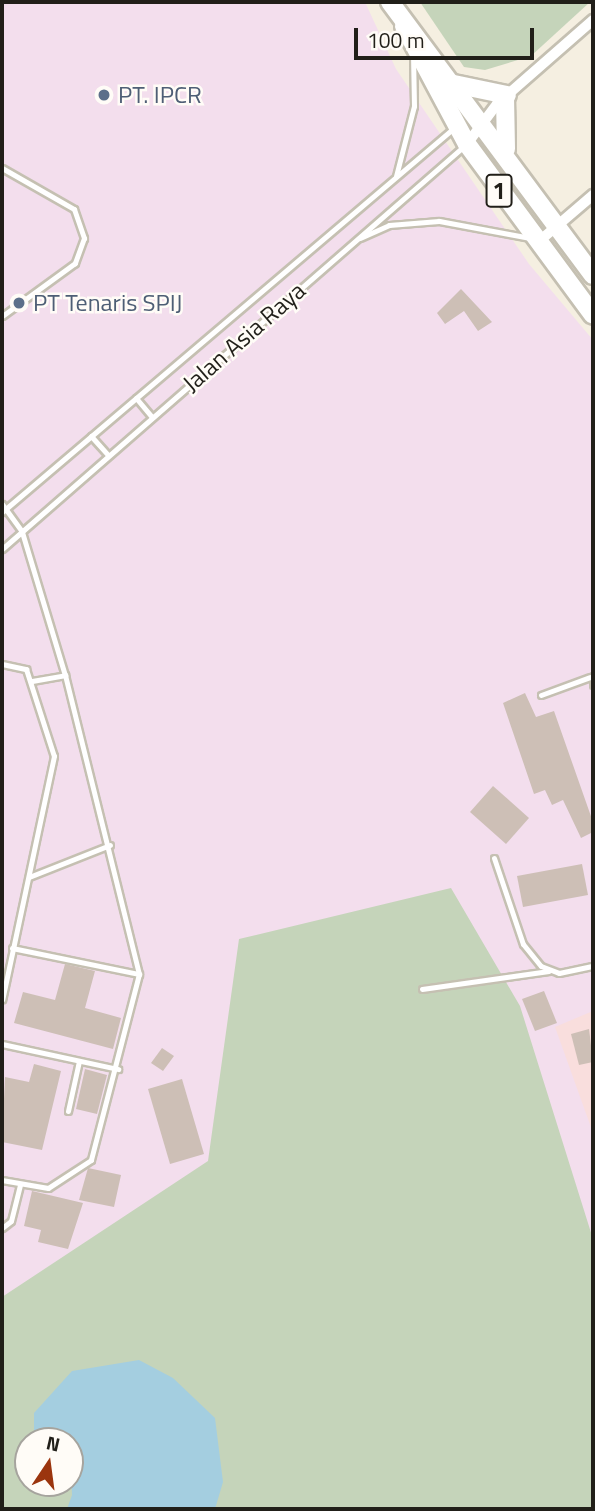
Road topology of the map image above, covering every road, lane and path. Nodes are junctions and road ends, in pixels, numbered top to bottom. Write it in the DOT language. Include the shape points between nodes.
graph roads {
  1 [pos="390,2"];
  2 [pos="593,20"];
  3 [pos="404,26"];
  4 [pos="413,46"];
  5 [pos="454,84"];
  6 [pos="503,99"];
  7 [pos="480,117"];
  8 [pos="457,126"];
  9 [pos="467,144"];
  10 [pos="507,155"];
  11 [pos="2,168"];
  12 [pos="396,176"];
  13 [pos="593,195"];
  14 [pos="558,229"];
  15 [pos="533,240"];
  16 [pos="352,243"];
  17 [pos="576,254"];
  18 [pos="593,263"];
  19 [pos="593,275"];
  20 [pos="593,315"];
  21 [pos="2,316"];
  22 [pos="136,398"];
  23 [pos="152,417"];
  24 [pos="92,436"];
  25 [pos="107,454"];
  26 [pos="3,509"];
  27 [pos="22,532"];
  28 [pos="2,549"];
  29 [pos="2,664"];
  30 [pos="65,675"];
  31 [pos="592,677"];
  32 [pos="32,681"];
  33 [pos="593,685"];
  34 [pos="541,695"];
  35 [pos="110,845"];
  36 [pos="494,858"];
  37 [pos="29,877"];
  38 [pos="12,948"];
  39 [pos="593,966"];
  40 [pos="549,971"];
  41 [pos="139,974"];
  42 [pos="422,989"];
  43 [pos="2,1000"];
  44 [pos="2,1044"];
  45 [pos="79,1061"];
  46 [pos="118,1069"];
  47 [pos="68,1111"];
  48 [pos="2,1180"];
  49 [pos="20,1185"];
  50 [pos="2,1228"];
  1 -- 3 [label="highway, 1"];
  2 -- 6 [label="street"];
  3 -- 4 [label="highway, 1"];
  3 -- 5 [label="highway, 1"];
  4 -- 8 [label="highway, 1"];
  4 -- 12 [label="lane" via="414,106"];
  5 -- 6 [label="highway"];
  5 -- 7 [label="highway, 1"];
  6 -- 7 [label="street"];
  6 -- 10 [label="highway"];
  7 -- 8 [label="street, Jalan Asia Raya"];
  7 -- 9 [label="street, Jalan Asia Raya"];
  7 -- 10 [label="highway, 1"];
  8 -- 9 [label="highway, 1"];
  8 -- 12 [label="lane, Jalan Asia Raya"];
  9 -- 15 [label="highway, 1"];
  9 -- 16 [label="lane, Jalan Asia Raya"];
  10 -- 14 [label="highway, 1"];
  11 -- 21 [label="lane" via="74,209 84,238 75,262"];
  12 -- 22 [label="lane, Jalan Asia Raya"];
  13 -- 14 [label="street"];
  14 -- 15 [label="street"];
  14 -- 17 [label="highway, 1"];
  15 -- 16 [label="lane" via="439,221 389,225"];
  15 -- 20 [label="highway, 1"];
  16 -- 23 [label="lane, Jalan Asia Raya"];
  17 -- 18 [label="street"];
  17 -- 19 [label="highway, 1"];
  22 -- 23 [label="lane"];
  22 -- 24 [label="lane, Jalan Asia Raya"];
  23 -- 25 [label="lane, Jalan Asia Raya"];
  24 -- 25 [label="lane"];
  24 -- 26 [label="lane, Jalan Asia Raya"];
  25 -- 27 [label="lane, Jalan Asia Raya"];
  26 -- 27 [label="lane"];
  27 -- 28 [label="lane, Jalan Asia Raya"];
  27 -- 30 [label="lane"];
  29 -- 32 [label="lane" via="24,667"];
  30 -- 32 [label="lane"];
  30 -- 35 [label="lane"];
  31 -- 33 [label="lane"];
  31 -- 34 [label="lane"];
  32 -- 37 [label="lane" via="54,756"];
  35 -- 37 [label="lane"];
  35 -- 41 [label="lane"];
  36 -- 40 [label="lane" via="523,944"];
  37 -- 38 [label="lane"];
  38 -- 41 [label="lane"];
  38 -- 43 [label="lane"];
  39 -- 40 [label="lane"];
  40 -- 42 [label="lane"];
  41 -- 46 [label="lane"];
  44 -- 45 [label="lane"];
  45 -- 46 [label="lane"];
  45 -- 47 [label="lane"];
  46 -- 49 [label="lane" via="92,1160 64,1182"];
  48 -- 49 [label="lane"];
  49 -- 50 [label="lane" via="11,1220"];
}
